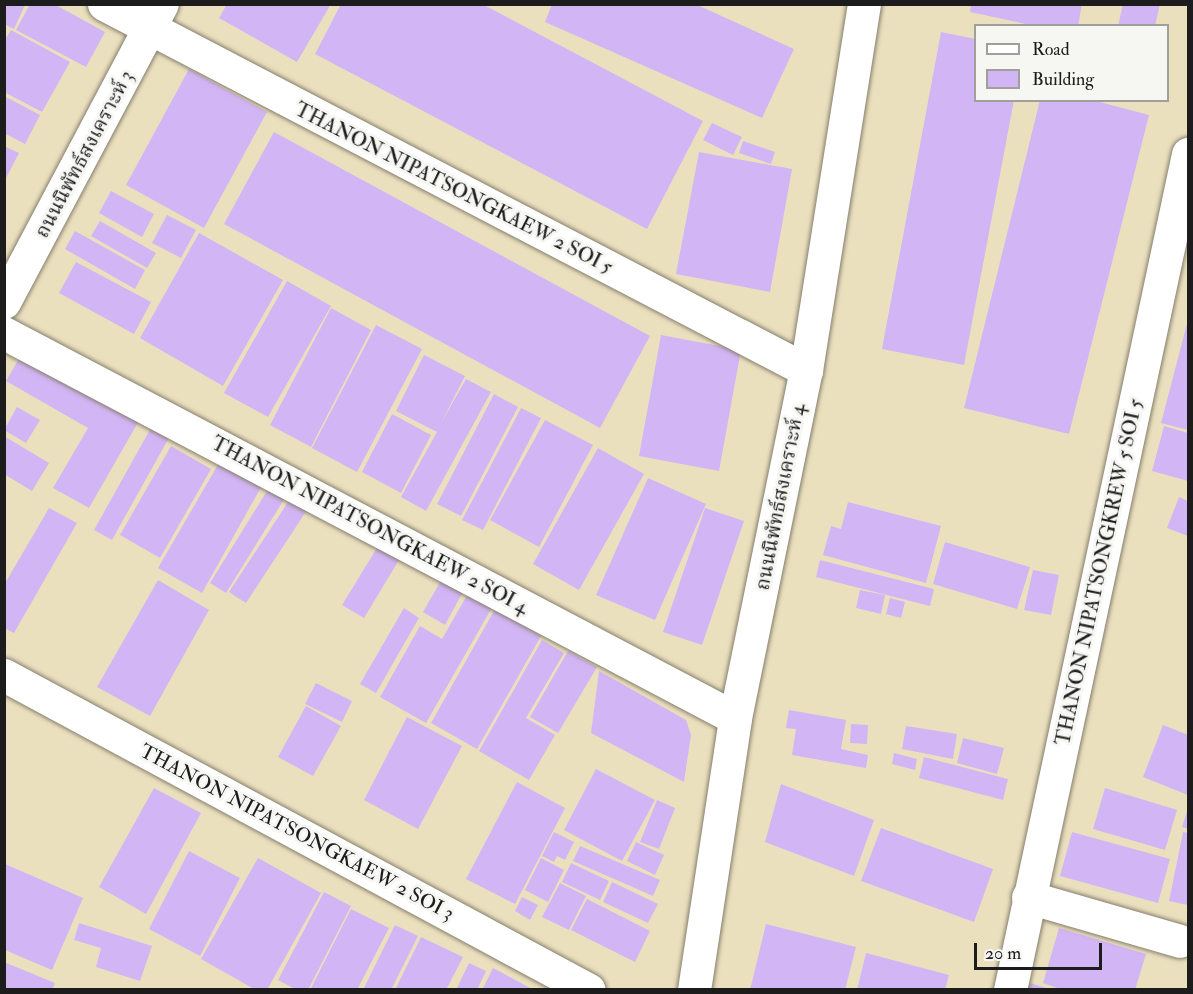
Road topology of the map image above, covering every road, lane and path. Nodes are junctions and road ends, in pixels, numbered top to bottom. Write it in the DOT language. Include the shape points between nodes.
graph roads {
  1 [pos="104,4"];
  2 [pos="864,4"];
  3 [pos="156,17"];
  4 [pos="1188,154"];
  5 [pos="4,302"];
  6 [pos="4,333"];
  7 [pos="806,370"];
  8 [pos="4,675"];
  9 [pos="735,718"];
  10 [pos="1029,897"];
  11 [pos="1180,941"];
  12 [pos="589,990"];
  13 [pos="694,990"];
  14 [pos="1010,990"];
  1 -- 3 [label="street, THANON NIPATSONGKAEW 2 SOI 5"];
  2 -- 7 [label="street, ถนนนิพัทธ์สงเคราะห์ 4"];
  3 -- 5 [label="street, ถนนนิพัทธ์สงเคราะห์ 3"];
  3 -- 7 [label="street, THANON NIPATSONGKAEW 2 SOI 5"];
  4 -- 10 [label="street, THANON NIPATSONGKREW 5 SOI 5"];
  6 -- 9 [label="street, THANON NIPATSONGKAEW 2 SOI 4"];
  7 -- 9 [label="street, ถนนนิพัทธ์สงเคราะห์ 4"];
  8 -- 12 [label="street, THANON NIPATSONGKAEW 2 SOI 3"];
  9 -- 13 [label="street, ถนนนิพัทธ์สงเคราะห์ 4"];
  10 -- 11 [label="street"];
  10 -- 14 [label="street, THANON NIPATSONGKREW 5 SOI 5"];
}
